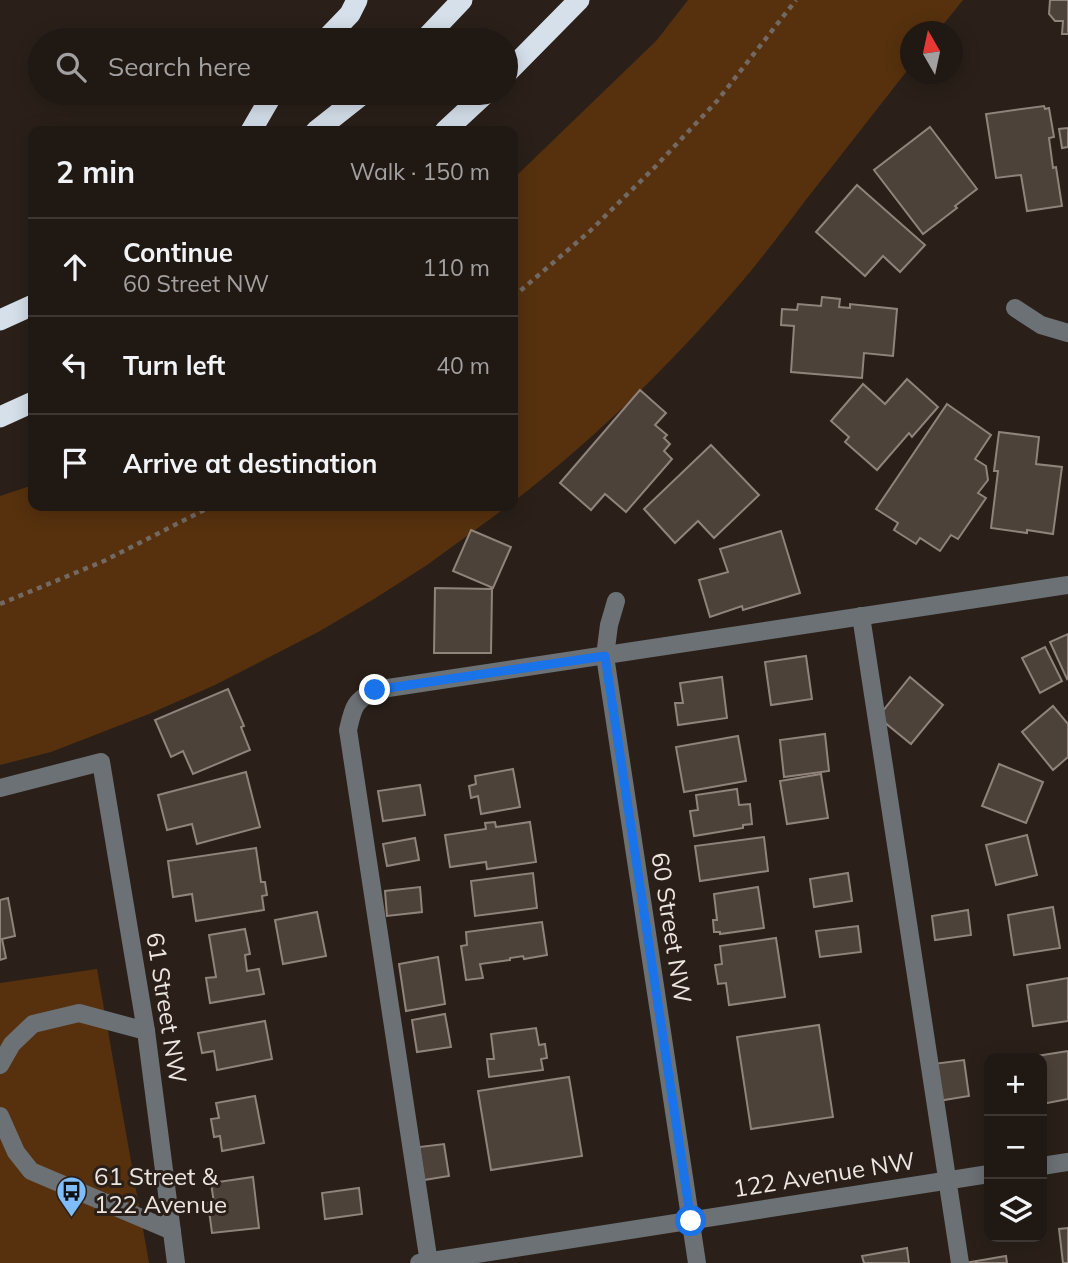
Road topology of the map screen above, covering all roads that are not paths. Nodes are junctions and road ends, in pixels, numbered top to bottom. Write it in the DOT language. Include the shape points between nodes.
graph roads {
  1 [pos="357,0"];
  2 [pos="462,0"];
  3 [pos="579,0"];
  4 [pos="337,28"];
  5 [pos="435,28"];
  6 [pos="518,62"];
  7 [pos="266,105"];
  8 [pos="349,105"];
  9 [pos="473,105"];
  10 [pos="254,126"];
  11 [pos="322,126"];
  12 [pos="450,126"];
  13 [pos="28,307"];
  14 [pos="1015,308"];
  15 [pos="0,320"];
  16 [pos="1068,333"];
  17 [pos="28,404"];
  18 [pos="0,417"];
  19 [pos="1068,585"];
  20 [pos="616,601"];
  21 [pos="861,617"];
  22 [pos="605,656"];
  23 [pos="0,788"];
  24 [pos="146,1031"];
  25 [pos="0,1065"];
  26 [pos="0,1116"];
  27 [pos="1068,1162"];
  28 [pos="1047,1165"];
  29 [pos="984,1175"];
  30 [pos="948,1181"];
  31 [pos="691,1221"];
  32 [pos="172,1231"];
  33 [pos="425,1262"];
  34 [pos="176,1263"];
  35 [pos="697,1263"];
  36 [pos="960,1263"];
  1 -- 4 [label="highway"];
  2 -- 5 [label="highway"];
  3 -- 6 [label="highway"];
  7 -- 10 [label="highway"];
  8 -- 11 [label="highway"];
  9 -- 12 [label="highway"];
  13 -- 15 [label="highway"];
  14 -- 16 [label="street" via="1041,325"];
  17 -- 18 [label="highway"];
  19 -- 21 [label="street"];
  20 -- 22 [label="street, 60 Street NW"];
  21 -- 22 [label="street"];
  21 -- 30 [label="street"];
  22 -- 31 [label="street, 60 Street NW"];
  22 -- 33 [label="street" via="375,690 353,707 348,730"];
  23 -- 24 [label="street, 61 Street NW" via="101,762"];
  24 -- 25 [label="street" via="79,1013 33,1024 12,1044"];
  24 -- 32 [label="street, 61 Street NW"];
  26 -- 32 [label="street" via="16,1152 31,1171"];
  27 -- 28 [label="street"];
  29 -- 30 [label="street, 122 Avenue NW"];
  30 -- 31 [label="street, 122 Avenue NW"];
  30 -- 36 [label="street"];
  31 -- 33 [label="street, 122 Avenue NW"];
  31 -- 35 [label="street, 60 Street NW"];
  32 -- 34 [label="street, 61 Street NW"];
}
